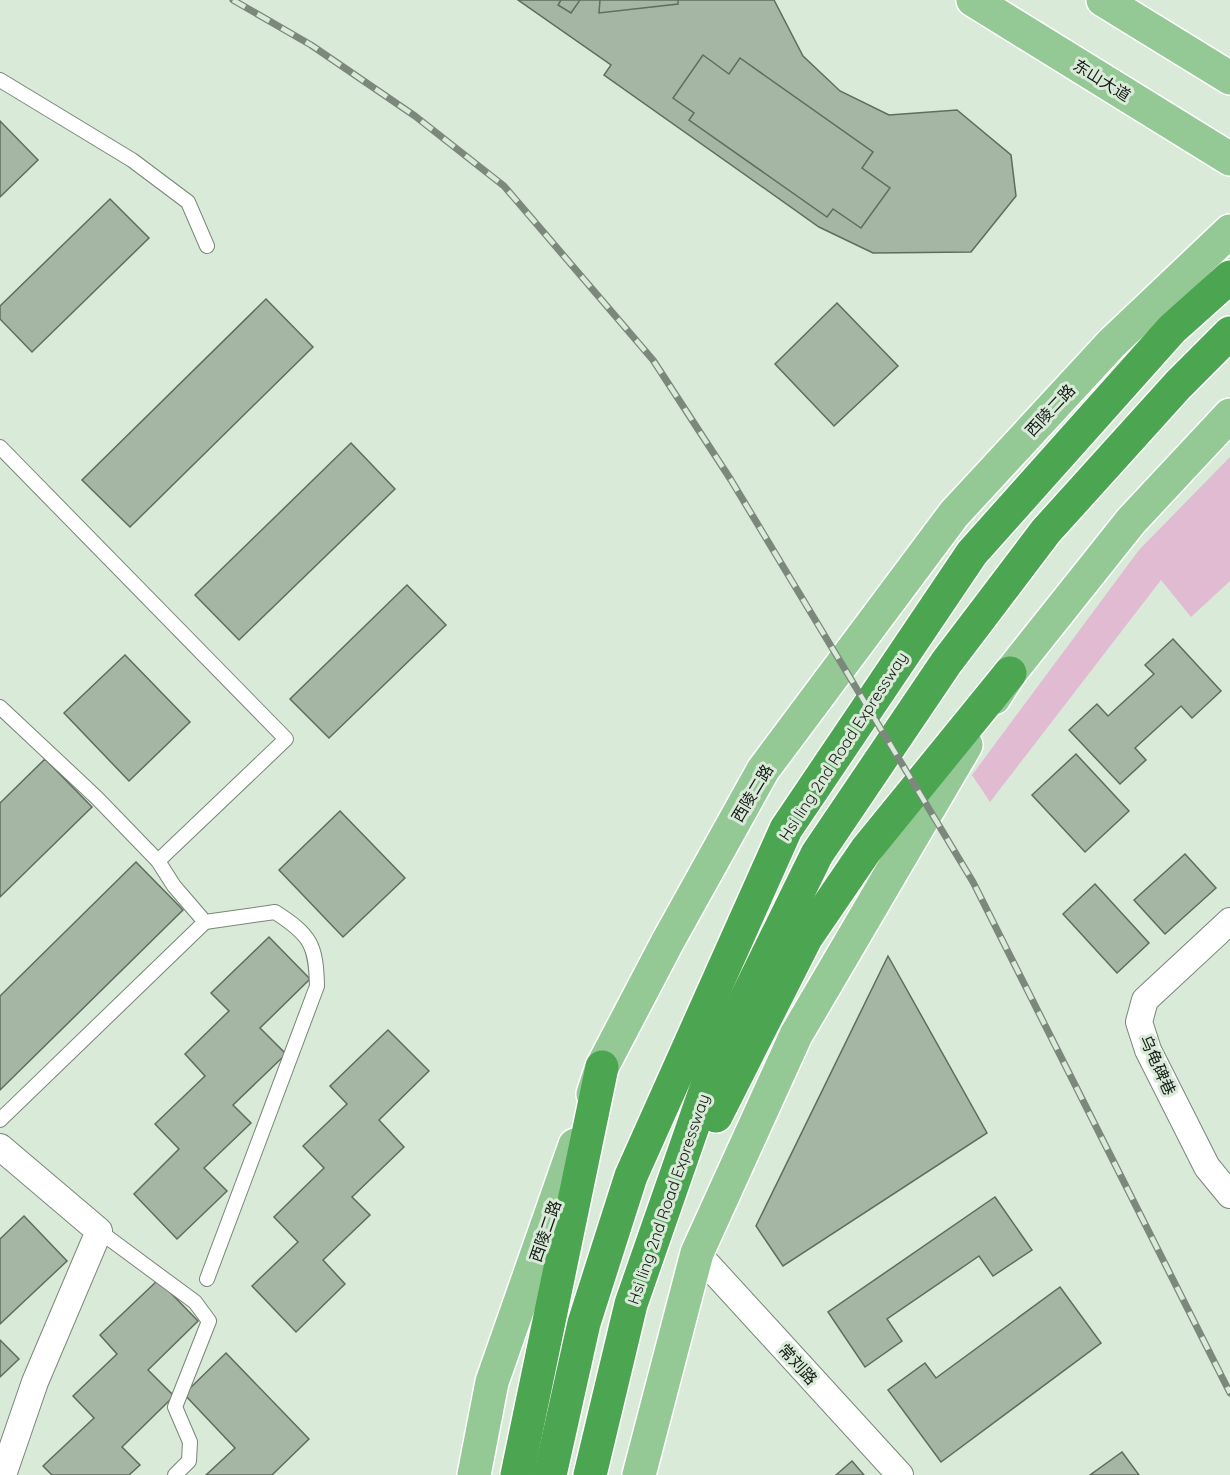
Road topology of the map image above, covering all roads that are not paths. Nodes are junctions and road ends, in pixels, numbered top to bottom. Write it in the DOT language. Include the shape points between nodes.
graph roads {
  1 [pos="973,0"];
  2 [pos="1103,0"];
  3 [pos="1230,78"];
  4 [pos="0,80"];
  5 [pos="1230,159"];
  6 [pos="1230,231"];
  7 [pos="207,246"];
  8 [pos="1230,277"];
  9 [pos="1230,333"];
  10 [pos="1230,415"];
  11 [pos="0,447"];
  12 [pos="1010,673"];
  13 [pos="0,707"];
  14 [pos="158,861"];
  15 [pos="1230,921"];
  16 [pos="205,922"];
  17 [pos="602,1067"];
  18 [pos="0,1120"];
  19 [pos="0,1147"];
  20 [pos="1230,1195"];
  21 [pos="99,1231"];
  22 [pos="697,1253"];
  23 [pos="207,1279"];
  24 [pos="631,1304"];
  25 [pos="3,1475"];
  26 [pos="176,1475"];
  27 [pos="474,1475"];
  28 [pos="517,1475"];
  29 [pos="550,1475"];
  30 [pos="590,1475"];
  31 [pos="639,1475"];
  32 [pos="900,1475"];
  1 -- 5 [label="main road, 东山大道"];
  2 -- 3 [label="main road"];
  4 -- 7 [label="lane" via="132,160 189,202"];
  6 -- 17 [label="main road, 西陵二路" via="1112,344 954,514 763,770"];
  8 -- 29 [label="highway, Hsi ling 2nd Road Expressway" via="1172,329 972,553 786,829 631,1176 584,1323"];
  9 -- 24 [label="highway, Hsi ling 2nd Road Expressway" via="1046,531 946,663 817,854 716,1059"];
  10 -- 12 [label="main road" via="1131,520"];
  11 -- 14 [label="lane" via="286,739"];
  12 -- 22 [label="main road" via="796,1035"];
  12 -- 24 [label="highway" via="866,850 806,938 734,1077"];
  13 -- 14 [label="lane"];
  14 -- 16 [label="lane"];
  15 -- 20 [label="street, 乌龟碑巷" via="1145,1000 1139,1022 1148,1050 1207,1167"];
  16 -- 18 [label="lane"];
  16 -- 23 [label="lane" via="275,912 297,926 316,954 317,986"];
  17 -- 27 [label="main road, 西陵二路" via="492,1382"];
  17 -- 28 [label="highway"];
  19 -- 21 [label="street"];
  21 -- 25 [label="street" via="35,1382"];
  21 -- 26 [label="lane" via="195,1302 209,1321 176,1407 190,1442 189,1461"];
  22 -- 31 [label="main road"];
  22 -- 32 [label="street, 常刘路"];
  24 -- 30 [label="highway, Hsi ling 2nd Road Expressway"];
}
